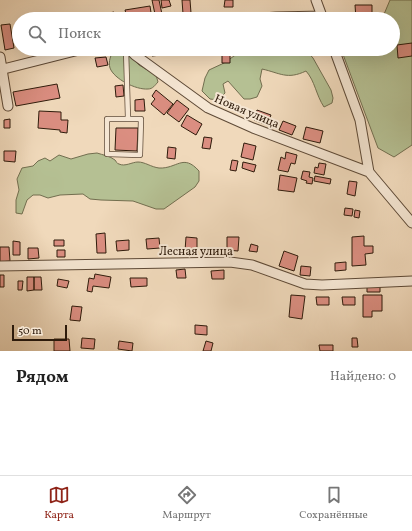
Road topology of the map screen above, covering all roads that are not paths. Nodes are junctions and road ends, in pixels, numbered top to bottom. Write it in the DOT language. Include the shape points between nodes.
graph roads {
  1 [pos="319,1"];
  2 [pos="322,12"];
  3 [pos="0,56"];
  4 [pos="56,56"];
  5 [pos="128,56"];
  6 [pos="136,56"];
  7 [pos="337,56"];
  8 [pos="1,70"];
  9 [pos="8,106"];
  10 [pos="128,119"];
  11 [pos="370,172"];
  12 [pos="412,223"];
  13 [pos="0,266"];
  14 [pos="412,281"];
  1 -- 2 [label="street"];
  3 -- 8 [label="street"];
  4 -- 8 [label="street"];
  5 -- 10 [label="lane"];
  6 -- 11 [label="street, Новая улица" via="208,108 253,128"];
  7 -- 11 [label="street" via="360,120"];
  8 -- 9 [label="street"];
  10 -- 10 [label="lane" via="107,119 107,154 140,154 141,119"];
  11 -- 12 [label="street"];
  13 -- 14 [label="street, Лесная улица" via="230,262 252,265 305,284"];
}
